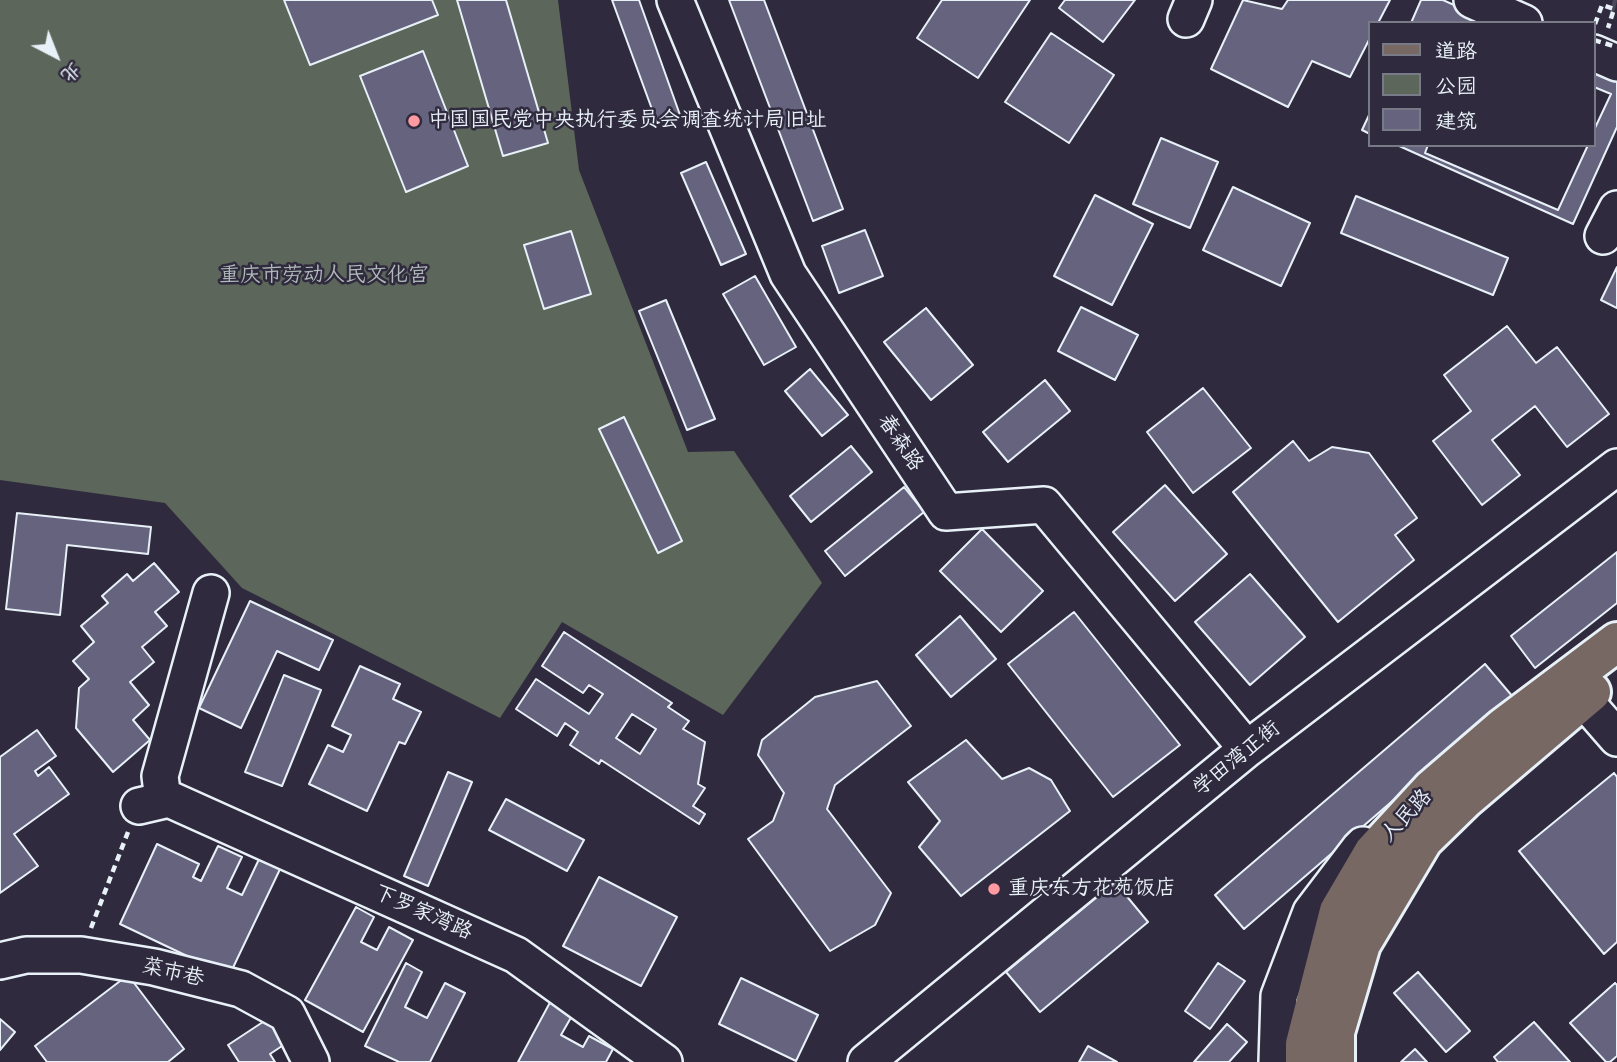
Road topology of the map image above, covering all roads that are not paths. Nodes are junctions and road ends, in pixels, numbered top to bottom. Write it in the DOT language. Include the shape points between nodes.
graph roads {
  1 [pos="675,0"];
  2 [pos="1472,0"];
  3 [pos="1519,21"];
  4 [pos="1596,55"];
  5 [pos="1617,63"];
  6 [pos="1617,467"];
  7 [pos="211,593"];
  8 [pos="1617,642"];
  9 [pos="1617,674"];
  10 [pos="1583,699"];
  11 [pos="1504,727"];
  12 [pos="1617,738"];
  13 [pos="1247,749"];
  14 [pos="0,961"];
  15 [pos="311,1062"];
  16 [pos="664,1062"];
  17 [pos="866,1062"];
  18 [pos="1277,1062"];
  19 [pos="1305,1062"];
  20 [pos="1335,1062"];
  1 -- 13 [label="street, 春森路" via="788,274 946,512 1044,505"];
  2 -- 3 [label="street"];
  4 -- 5 [label="street"];
  6 -- 13 [label="street, 学田湾正街"];
  7 -- 16 [label="street, 下罗家湾路" via="151,803 169,799 516,955"];
  8 -- 11 [label="main road, 人民路"];
  9 -- 10 [label="main road, 人民路"];
  10 -- 12 [label="street"];
  10 -- 20 [label="main road, 人民路" via="1423,840 1361,944 1335,1032"];
  11 -- 18 [label="street" via="1359,849 1311,912 1279,996"];
  11 -- 19 [label="main road, 人民路" via="1432,789 1373,853 1339,911"];
  13 -- 17 [label="street, 学田湾正街"];
  14 -- 15 [label="street, 菜市巷" via="26,955 81,955 241,989 286,1014"];
}
